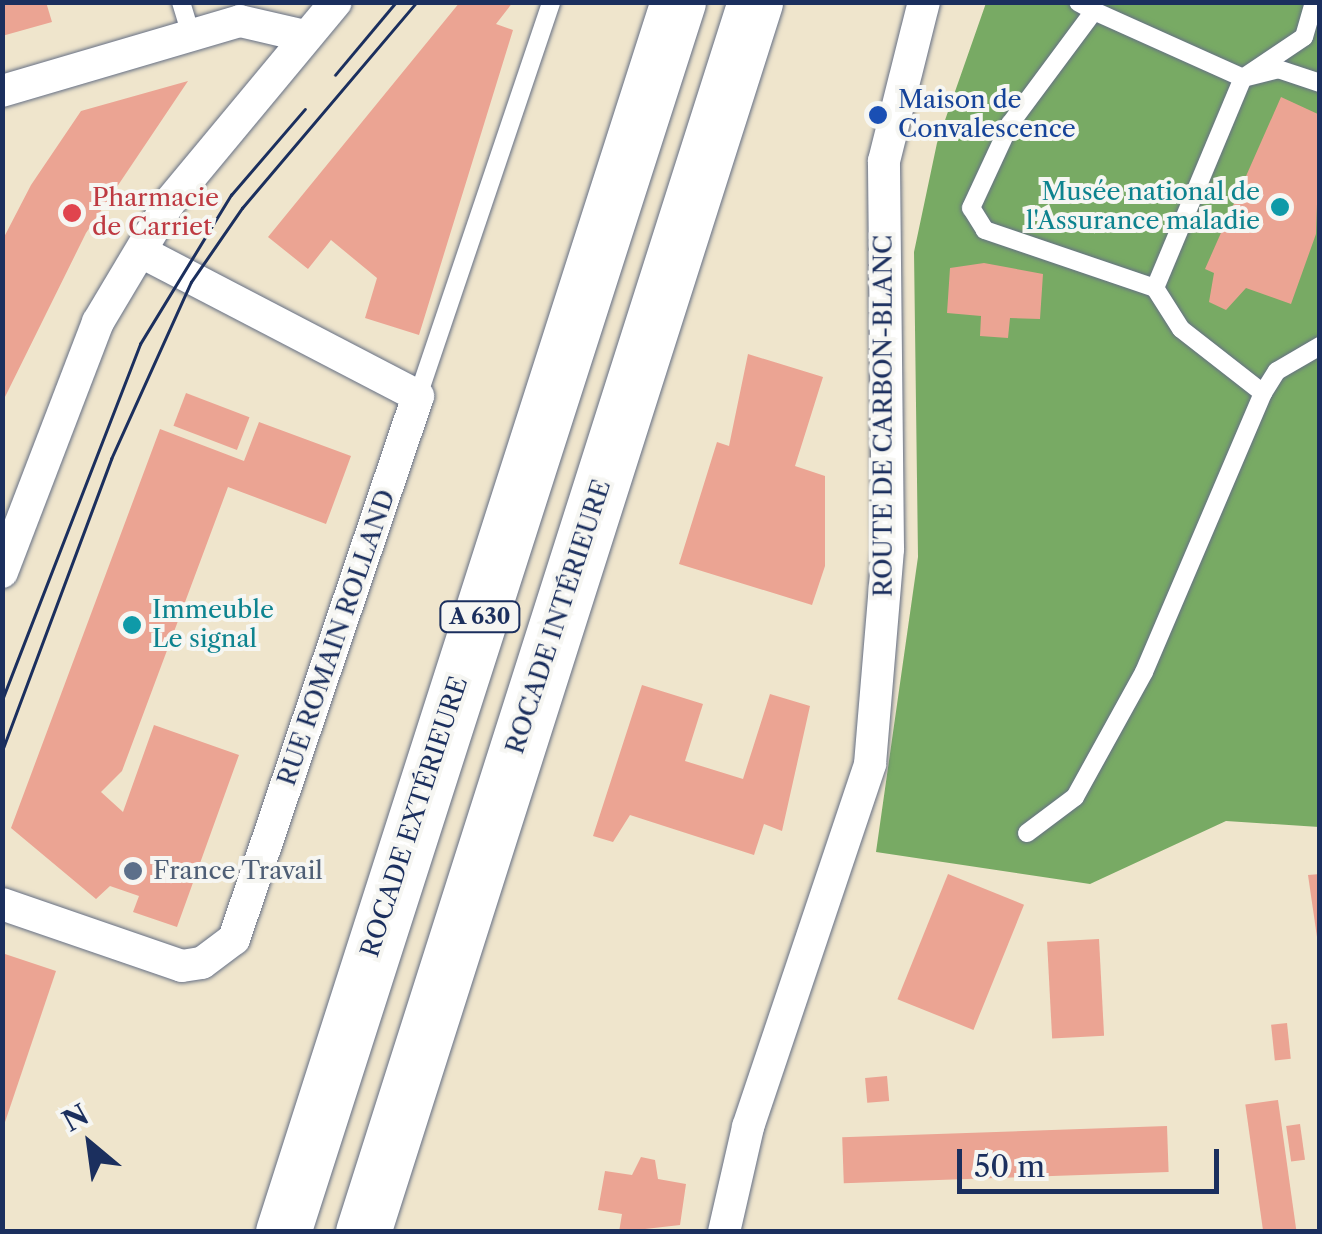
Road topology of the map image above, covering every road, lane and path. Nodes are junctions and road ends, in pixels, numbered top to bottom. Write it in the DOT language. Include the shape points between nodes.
graph roads {
  1 [pos="181,2"];
  2 [pos="336,2"];
  3 [pos="551,2"];
  4 [pos="678,2"];
  5 [pos="924,2"];
  6 [pos="1314,2"];
  7 [pos="754,7"];
  8 [pos="1086,7"];
  9 [pos="192,36"];
  10 [pos="306,36"];
  11 [pos="1243,78"];
  12 [pos="1320,83"];
  13 [pos="2,90"];
  14 [pos="140,252"];
  15 [pos="1155,288"];
  16 [pos="1320,346"];
  17 [pos="1263,393"];
  18 [pos="418,396"];
  19 [pos="2,572"];
  20 [pos="1026,833"];
  21 [pos="2,904"];
  22 [pos="282,1232"];
  23 [pos="363,1232"];
  24 [pos="724,1232"];
  1 -- 9 [label="lane"];
  2 -- 10 [label="street"];
  3 -- 18 [label="lane"];
  4 -- 22 [label="highway, ROCADE EXTÉRIEURE / A 630"];
  5 -- 24 [label="street, ROUTE DE CARBON-BLANC" via="884,161 888,549 870,764 748,1127"];
  6 -- 11 [label="lane" via="1304,37"];
  7 -- 23 [label="highway, ROCADE INTÉRIEURE / A 630"];
  8 -- 11 [label="lane"];
  8 -- 15 [label="lane" via="1010,124 971,208 984,230"];
  9 -- 10 [label="street" via="240,21"];
  9 -- 13 [label="street"];
  10 -- 14 [label="street" via="235,117"];
  11 -- 12 [label="lane" via="1278,69"];
  11 -- 15 [label="lane"];
  14 -- 18 [label="street"];
  14 -- 19 [label="street" via="98,322"];
  15 -- 17 [label="lane" via="1182,329"];
  16 -- 17 [label="lane" via="1277,371"];
  17 -- 20 [label="lane" via="1144,672 1075,796"];
  18 -- 21 [label="street, RUE ROMAIN ROLLAND" via="234,939 202,963 182,966"];
}
